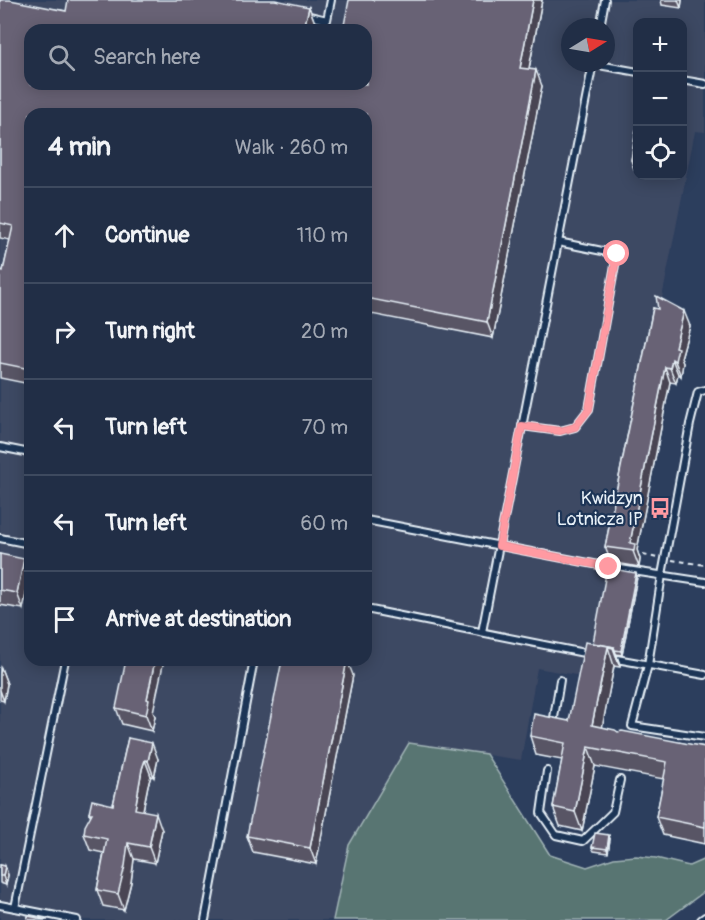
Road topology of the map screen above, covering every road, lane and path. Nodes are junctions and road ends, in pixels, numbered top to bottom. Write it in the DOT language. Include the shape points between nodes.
graph roads {
  1 [pos="331,0"];
  2 [pos="605,0"];
  3 [pos="294,13"];
  4 [pos="602,18"];
  5 [pos="615,67"];
  6 [pos="633,71"];
  7 [pos="591,72"];
  8 [pos="687,81"];
  9 [pos="705,84"];
  10 [pos="558,242"];
  11 [pos="705,390"];
  12 [pos="522,426"];
  13 [pos="0,447"];
  14 [pos="24,452"];
  15 [pos="372,521"];
  16 [pos="0,538"];
  17 [pos="24,543"];
  18 [pos="499,546"];
  19 [pos="662,575"];
  20 [pos="705,582"];
  21 [pos="372,610"];
  22 [pos="482,632"];
  23 [pos="592,655"];
  24 [pos="603,657"];
  25 [pos="648,665"];
  26 [pos="64,666"];
  27 [pos="253,666"];
  28 [pos="705,675"];
  29 [pos="560,680"];
  30 [pos="632,726"];
  31 [pos="553,731"];
  32 [pos="629,736"];
  33 [pos="705,737"];
  34 [pos="547,771"];
  35 [pos="620,780"];
  36 [pos="0,905"];
  37 [pos="15,908"];
  38 [pos="705,917"];
  39 [pos="77,920"];
  40 [pos="205,920"];
  41 [pos="701,920"];
  1 -- 3 [label="lane" via="327,20"];
  2 -- 4 [label="lane"];
  5 -- 6 [label="lane"];
  7 -- 10 [label="lane"];
  8 -- 9 [label="lane"];
  10 -- 12 [label="lane"];
  10 -- 12 [label="lane" via="617,254 589,409 575,427 560,431"];
  11 -- 19 [label="lane" via="699,392 690,424"];
  12 -- 18 [label="lane"];
  13 -- 14 [label="lane"];
  15 -- 18 [label="lane"];
  16 -- 17 [label="lane"];
  18 -- 19 [label="lane"];
  18 -- 22 [label="lane"];
  19 -- 20 [label="lane"];
  19 -- 25 [label="lane"];
  21 -- 22 [label="lane"];
  22 -- 23 [label="lane"];
  24 -- 25 [label="lane"];
  25 -- 28 [label="lane"];
  25 -- 30 [label="lane"];
  26 -- 37 [label="lane"];
  27 -- 40 [label="lane"];
  29 -- 31 [label="lane"];
  30 -- 32 [label="lane"];
  30 -- 33 [label="lane"];
  34 -- 35 [label="lane" via="541,813 556,835 583,841 613,812"];
  36 -- 37 [label="lane"];
  37 -- 39 [label="lane"];
  38 -- 41 [label="lane"];
}
